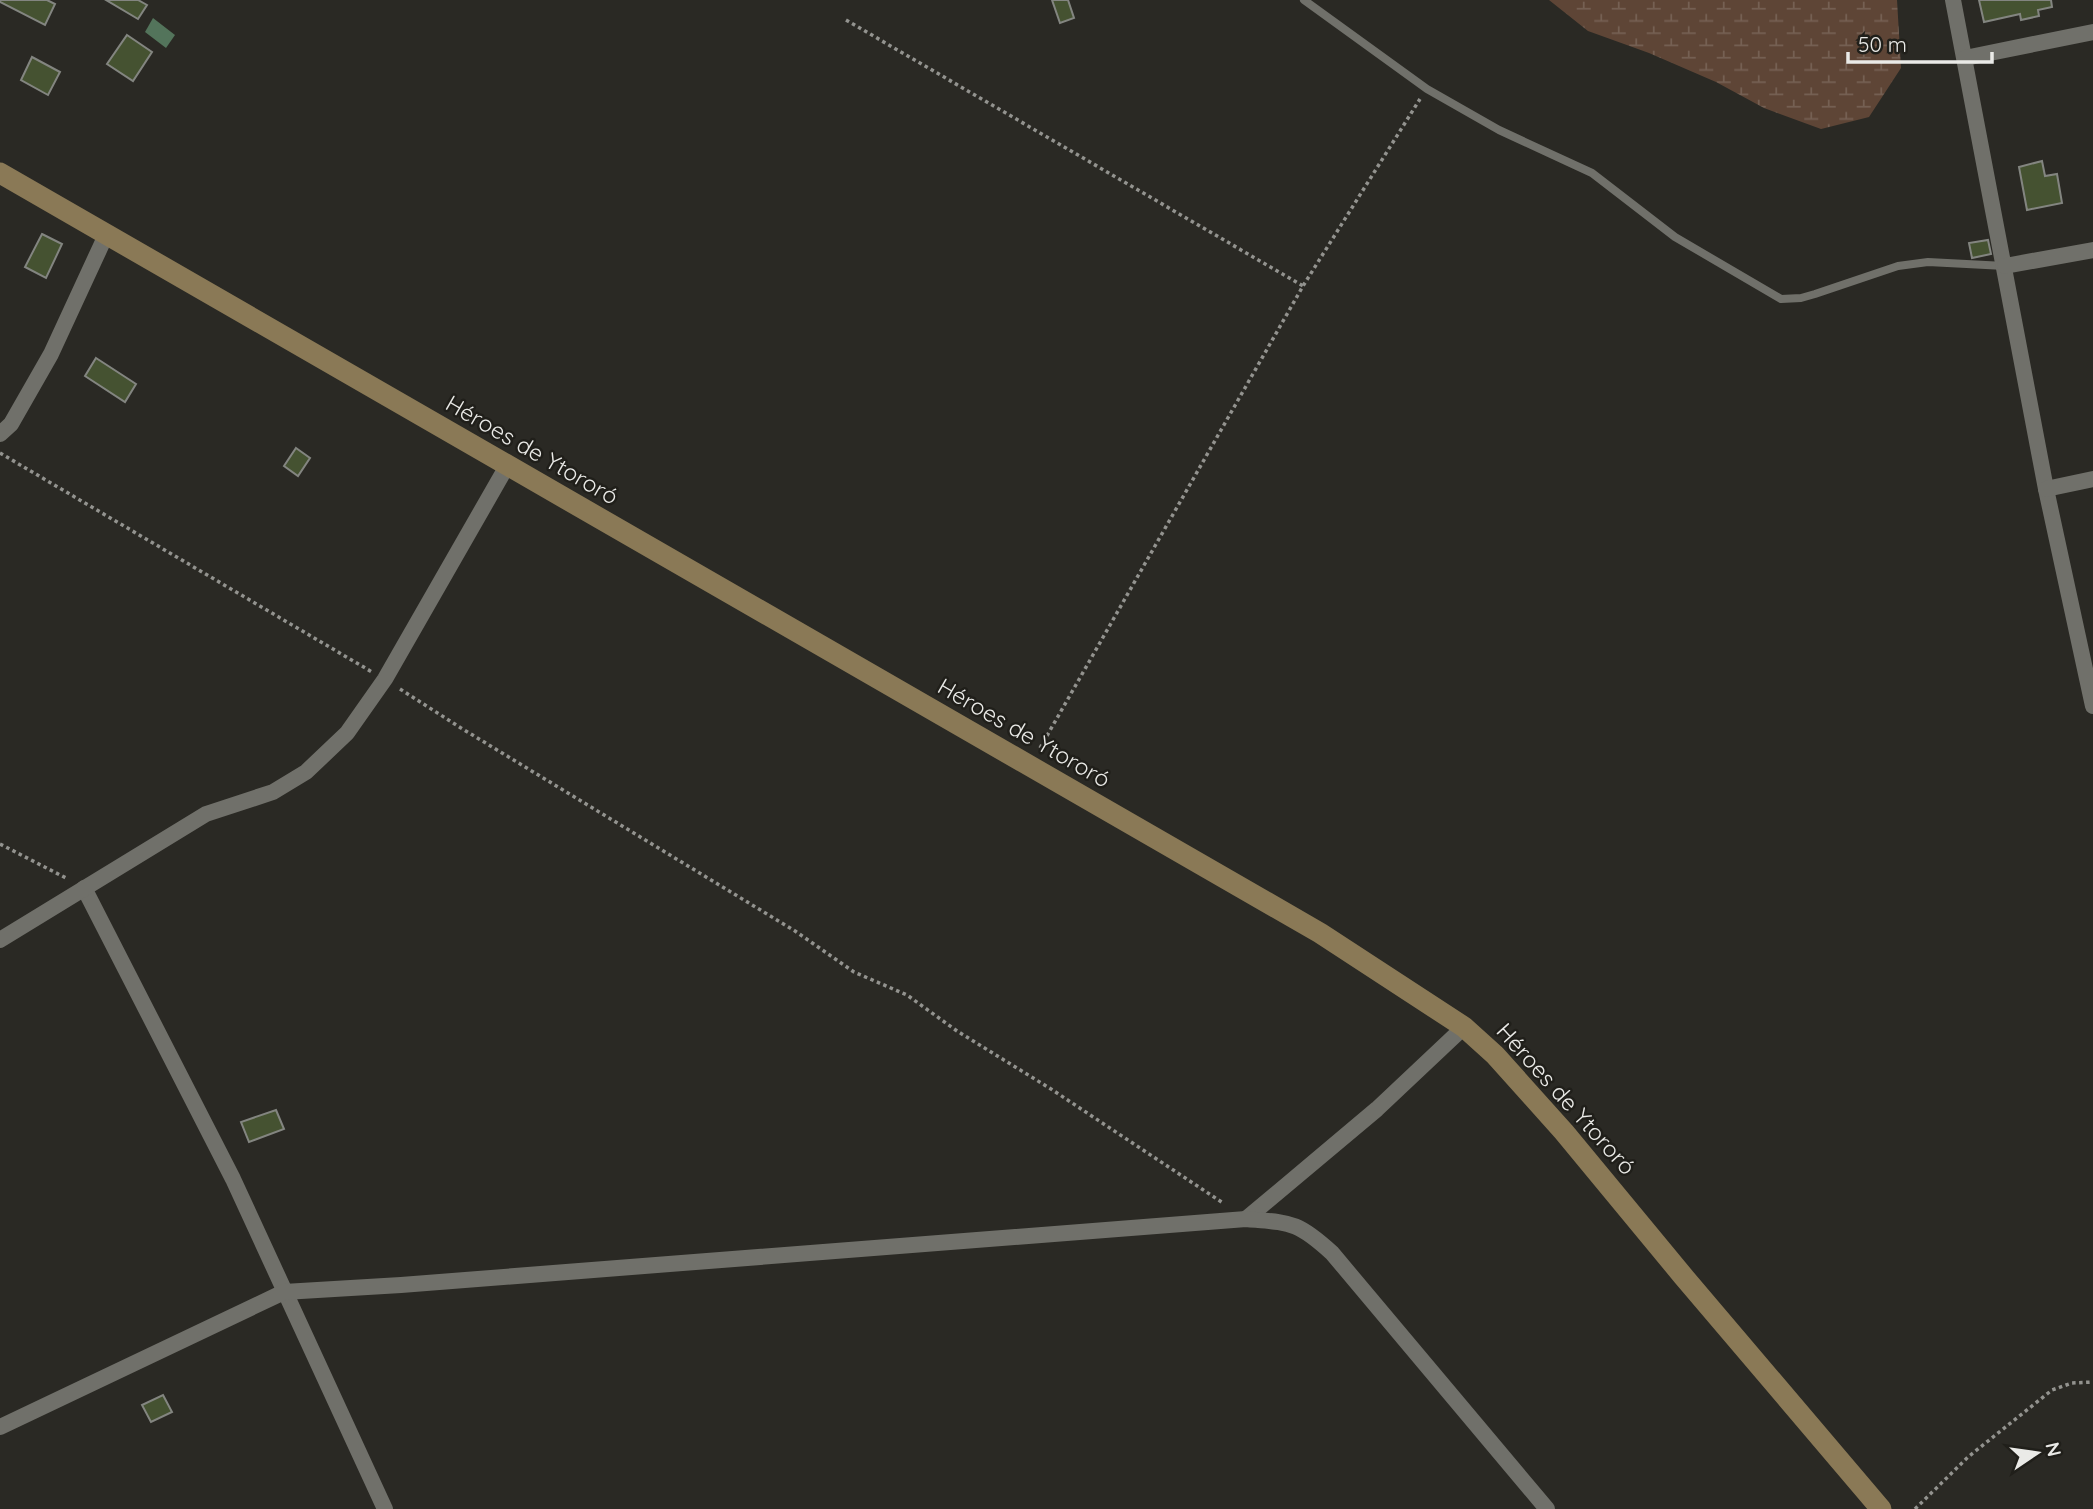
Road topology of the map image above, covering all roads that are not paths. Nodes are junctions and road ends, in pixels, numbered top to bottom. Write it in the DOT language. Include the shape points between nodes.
graph roads {
  1 [pos="1304,0"];
  2 [pos="1953,0"];
  3 [pos="2093,32"];
  4 [pos="1965,58"];
  5 [pos="0,173"];
  6 [pos="106,235"];
  7 [pos="2093,250"];
  8 [pos="2005,266"];
  9 [pos="0,434"];
  10 [pos="507,466"];
  11 [pos="2093,479"];
  12 [pos="2046,489"];
  13 [pos="2092,698"];
  14 [pos="84,888"];
  15 [pos="0,940"];
  16 [pos="1464,1027"];
  17 [pos="1246,1219"];
  18 [pos="284,1292"];
  19 [pos="0,1427"];
  20 [pos="386,1509"];
  21 [pos="1547,1509"];
  22 [pos="1881,1509"];
  1 -- 8 [label="lane" via="1427,89 1499,130 1592,173 1675,237 1781,299 1801,298 1898,266 1928,262"];
  2 -- 4 [label="street"];
  3 -- 4 [label="street"];
  4 -- 8 [label="street"];
  5 -- 6 [label="main road, Héroes de Ytororó"];
  6 -- 9 [label="street" via="51,354 11,424"];
  6 -- 10 [label="main road, Héroes de Ytororó"];
  7 -- 8 [label="street"];
  8 -- 12 [label="street"];
  10 -- 14 [label="street" via="385,679 347,733 306,772 274,792 206,814"];
  10 -- 16 [label="main road, Héroes de Ytororó" via="1320,933"];
  11 -- 12 [label="street"];
  12 -- 13 [label="street"];
  14 -- 15 [label="street"];
  14 -- 18 [label="street" via="233,1179"];
  16 -- 17 [label="street" via="1377,1109"];
  16 -- 22 [label="main road, Héroes de Ytororó" via="1564,1132"];
  17 -- 18 [label="street"];
  17 -- 21 [label="street" via="1289,1223 1332,1253"];
  18 -- 19 [label="street"];
  18 -- 20 [label="street"];
}
